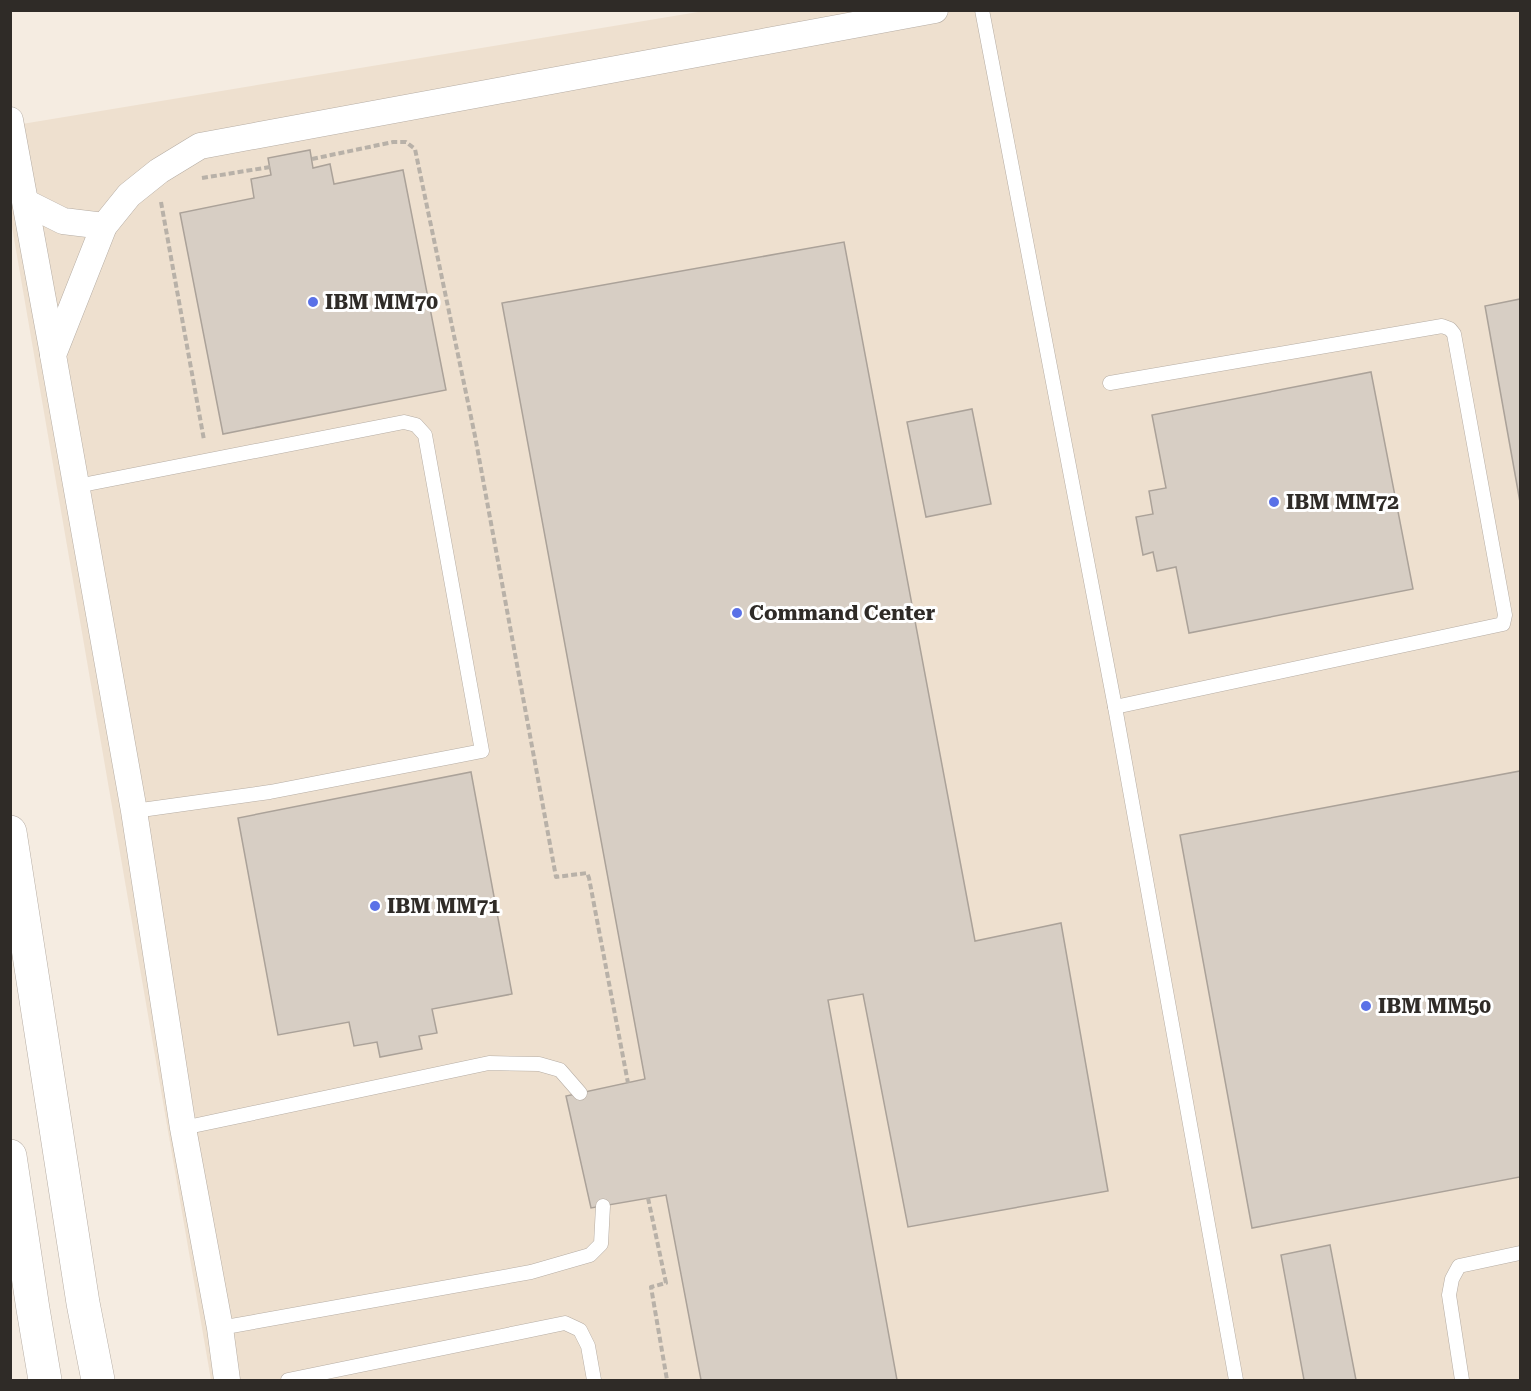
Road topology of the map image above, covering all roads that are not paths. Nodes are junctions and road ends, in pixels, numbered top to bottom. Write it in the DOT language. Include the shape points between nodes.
graph roads {
  1 [pos="935,10"];
  2 [pos="982,10"];
  3 [pos="10,120"];
  4 [pos="27,203"];
  5 [pos="104,226"];
  6 [pos="53,355"];
  7 [pos="1110,383"];
  8 [pos="77,486"];
  9 [pos="1115,707"];
  10 [pos="134,811"];
  11 [pos="10,832"];
  12 [pos="580,1093"];
  13 [pos="183,1128"];
  14 [pos="10,1156"];
  15 [pos="603,1206"];
  16 [pos="1521,1252"];
  17 [pos="220,1328"];
  18 [pos="296,1379"];
  19 [pos="45,1380"];
  20 [pos="98,1380"];
  21 [pos="227,1380"];
  22 [pos="594,1380"];
  23 [pos="1236,1380"];
  24 [pos="1462,1380"];
  1 -- 5 [label="street" via="200,146 129,195"];
  2 -- 9 [label="lane"];
  3 -- 4 [label="street"];
  4 -- 5 [label="street" via="63,221"];
  4 -- 6 [label="street"];
  5 -- 6 [label="street"];
  6 -- 8 [label="street"];
  7 -- 9 [label="lane" via="1442,326 1450,329 1505,615 1503,624"];
  8 -- 10 [label="street"];
  8 -- 10 [label="lane" via="404,422 416,425 425,435 482,751 270,792"];
  9 -- 23 [label="lane"];
  10 -- 13 [label="street"];
  11 -- 20 [label="highway"];
  12 -- 13 [label="lane" via="560,1070 539,1064 489,1064"];
  13 -- 17 [label="street"];
  14 -- 19 [label="highway"];
  15 -- 17 [label="lane" via="601,1244 590,1256 531,1272"];
  16 -- 24 [label="lane" via="1459,1266 1452,1279 1449,1295"];
  17 -- 21 [label="street"];
  18 -- 22 [label="lane" via="565,1323 580,1330 588,1346"];
}
